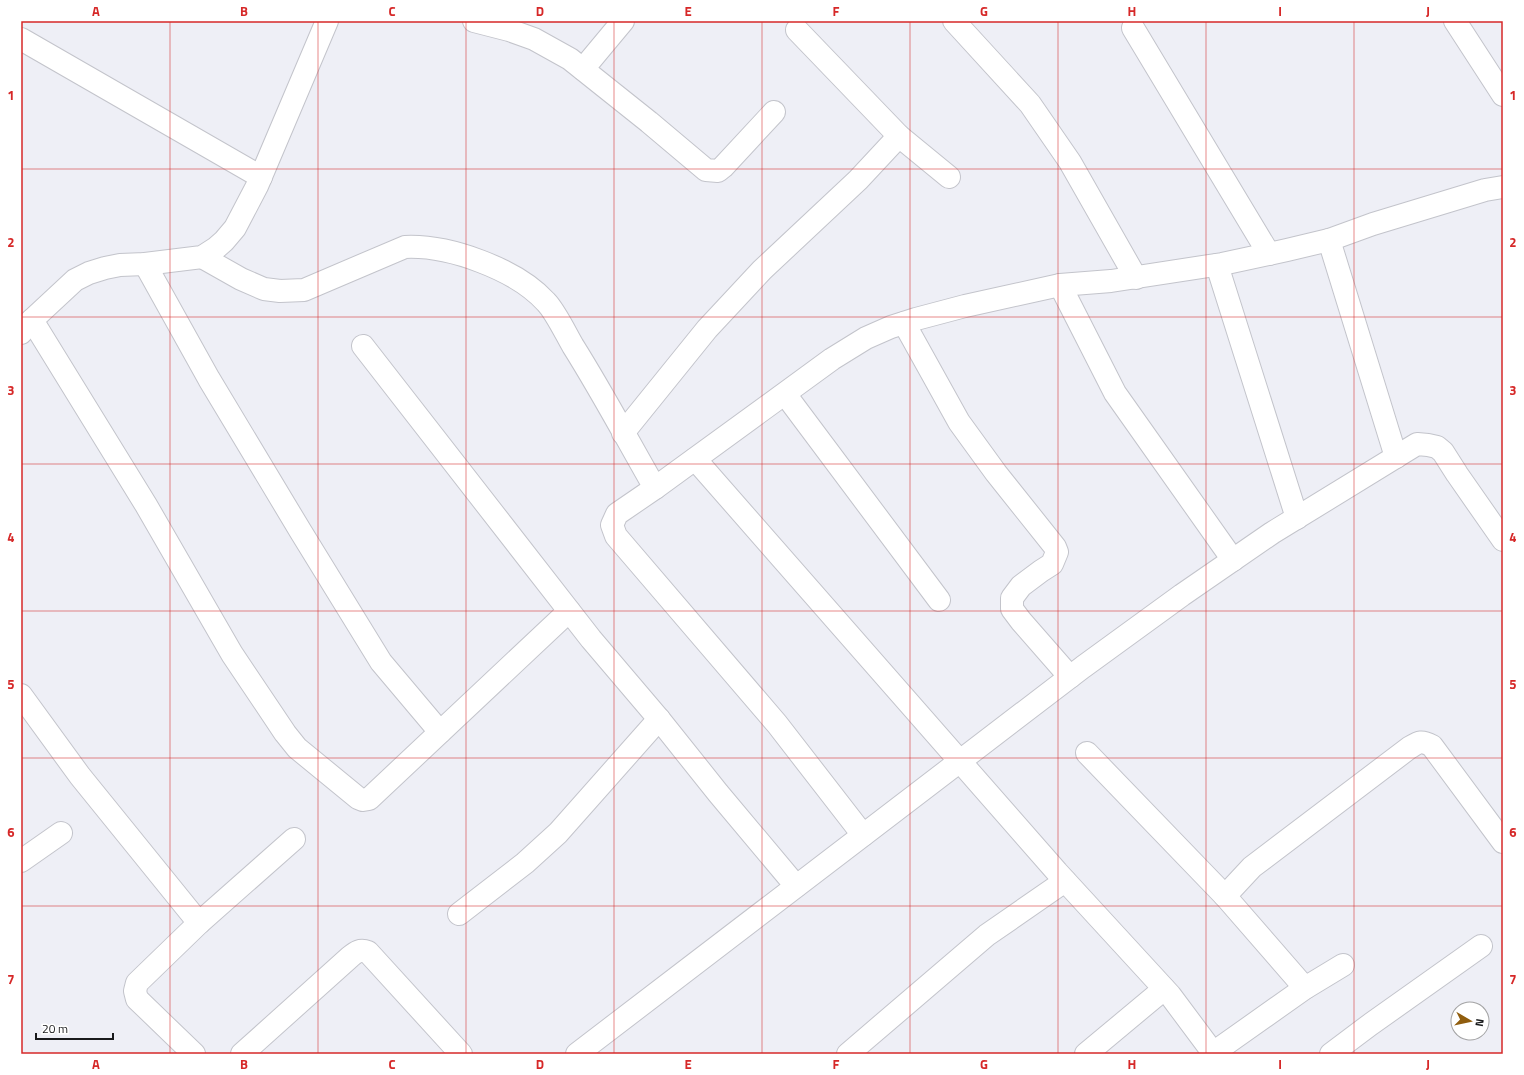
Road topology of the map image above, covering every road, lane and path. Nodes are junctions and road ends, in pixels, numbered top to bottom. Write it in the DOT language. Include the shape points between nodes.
graph roads {
  1 [pos="327,21"];
  2 [pos="474,21"];
  3 [pos="623,21"];
  4 [pos="954,21"];
  5 [pos="1455,21"];
  6 [pos="1133,28"];
  7 [pos="796,30"];
  8 [pos="21,39"];
  9 [pos="582,69"];
  10 [pos="1503,95"];
  11 [pos="774,112"];
  12 [pos="899,136"];
  13 [pos="261,177"];
  14 [pos="949,177"];
  15 [pos="1503,187"];
  16 [pos="1329,240"];
  17 [pos="1269,254"];
  18 [pos="202,256"];
  19 [pos="145,264"];
  20 [pos="1217,265"];
  21 [pos="1136,278"];
  22 [pos="1060,285"];
  23 [pos="904,323"];
  24 [pos="26,327"];
  25 [pos="363,346"];
  26 [pos="785,394"];
  27 [pos="623,433"];
  28 [pos="1396,457"];
  29 [pos="695,459"];
  30 [pos="655,488"];
  31 [pos="1297,518"];
  32 [pos="1503,540"];
  33 [pos="1233,560"];
  34 [pos="940,600"];
  35 [pos="569,611"];
  36 [pos="1070,677"];
  37 [pos="21,695"];
  38 [pos="659,719"];
  39 [pos="440,732"];
  40 [pos="1087,753"];
  41 [pos="959,761"];
  42 [pos="61,833"];
  43 [pos="863,836"];
  44 [pos="294,839"];
  45 [pos="1503,842"];
  46 [pos="21,861"];
  47 [pos="1065,881"];
  48 [pos="796,886"];
  49 [pos="1225,896"];
  50 [pos="459,914"];
  51 [pos="199,923"];
  52 [pos="1481,946"];
  53 [pos="1343,965"];
  54 [pos="1305,988"];
  55 [pos="1164,989"];
  56 [pos="1214,1053"];
  57 [pos="194,1054"];
  58 [pos="242,1054"];
  59 [pos="461,1054"];
  60 [pos="577,1054"];
  61 [pos="848,1054"];
  62 [pos="1086,1054"];
  63 [pos="1331,1054"];
  1 -- 13 [label="street"];
  2 -- 9 [label="street" via="534,39 570,59"];
  3 -- 9 [label="street"];
  4 -- 21 [label="street" via="1030,104 1070,162"];
  5 -- 10 [label="street"];
  6 -- 17 [label="street"];
  7 -- 12 [label="street"];
  8 -- 13 [label="street"];
  9 -- 11 [label="street" via="706,170 718,171 723,167"];
  12 -- 14 [label="street"];
  12 -- 27 [label="street" via="858,180 762,270 707,329"];
  13 -- 18 [label="street" via="235,228 216,248"];
  15 -- 16 [label="street" via="1485,190 1373,224"];
  16 -- 17 [label="street"];
  16 -- 28 [label="street"];
  17 -- 20 [label="street"];
  18 -- 19 [label="street"];
  18 -- 27 [label="street" via="241,279 264,289 280,291 304,290 405,247 420,246 446,250 495,267 515,277 546,302"];
  19 -- 24 [label="street" via="105,268 74,280"];
  19 -- 39 [label="street" via="209,379 381,662"];
  20 -- 21 [label="street"];
  20 -- 31 [label="street"];
  21 -- 22 [label="street"];
  22 -- 23 [label="street" via="964,306"];
  22 -- 33 [label="street" via="1115,393"];
  23 -- 26 [label="street" via="866,338 832,359"];
  23 -- 36 [label="street" via="960,422 996,473 1055,546 1057,552 1052,564 1021,586 1012,598 1012,609"];
  24 -- 39 [label="street" via="146,505 232,654 297,748 363,800 368,799"];
  25 -- 35 [label="street"];
  26 -- 29 [label="street"];
  26 -- 34 [label="street"];
  27 -- 30 [label="street"];
  28 -- 31 [label="street"];
  28 -- 32 [label="street" via="1417,444 1436,447 1443,452"];
  29 -- 30 [label="street"];
  29 -- 41 [label="street"];
  30 -- 43 [label="street" via="617,514 612,525 616,536 777,724"];
  31 -- 33 [label="street"];
  33 -- 36 [label="street"];
  35 -- 38 [label="street"];
  35 -- 39 [label="street"];
  36 -- 41 [label="street"];
  37 -- 51 [label="street" via="80,776"];
  38 -- 48 [label="street"];
  38 -- 50 [label="street" via="558,833 525,863"];
  40 -- 49 [label="street"];
  41 -- 43 [label="street"];
  41 -- 47 [label="street"];
  42 -- 46 [label="street"];
  43 -- 48 [label="street"];
  44 -- 51 [label="street"];
  45 -- 49 [label="street" via="1432,746 1419,742 1252,867"];
  47 -- 55 [label="street"];
  47 -- 61 [label="street" via="986,935"];
  48 -- 60 [label="street"];
  49 -- 54 [label="street"];
  51 -- 57 [label="street" via="137,983 135,991 137,999"];
  52 -- 63 [label="street"];
  53 -- 54 [label="street"];
  54 -- 56 [label="street"];
  55 -- 56 [label="street"];
  55 -- 62 [label="street"];
  58 -- 59 [label="street" via="350,957 363,950 368,952"];
}
